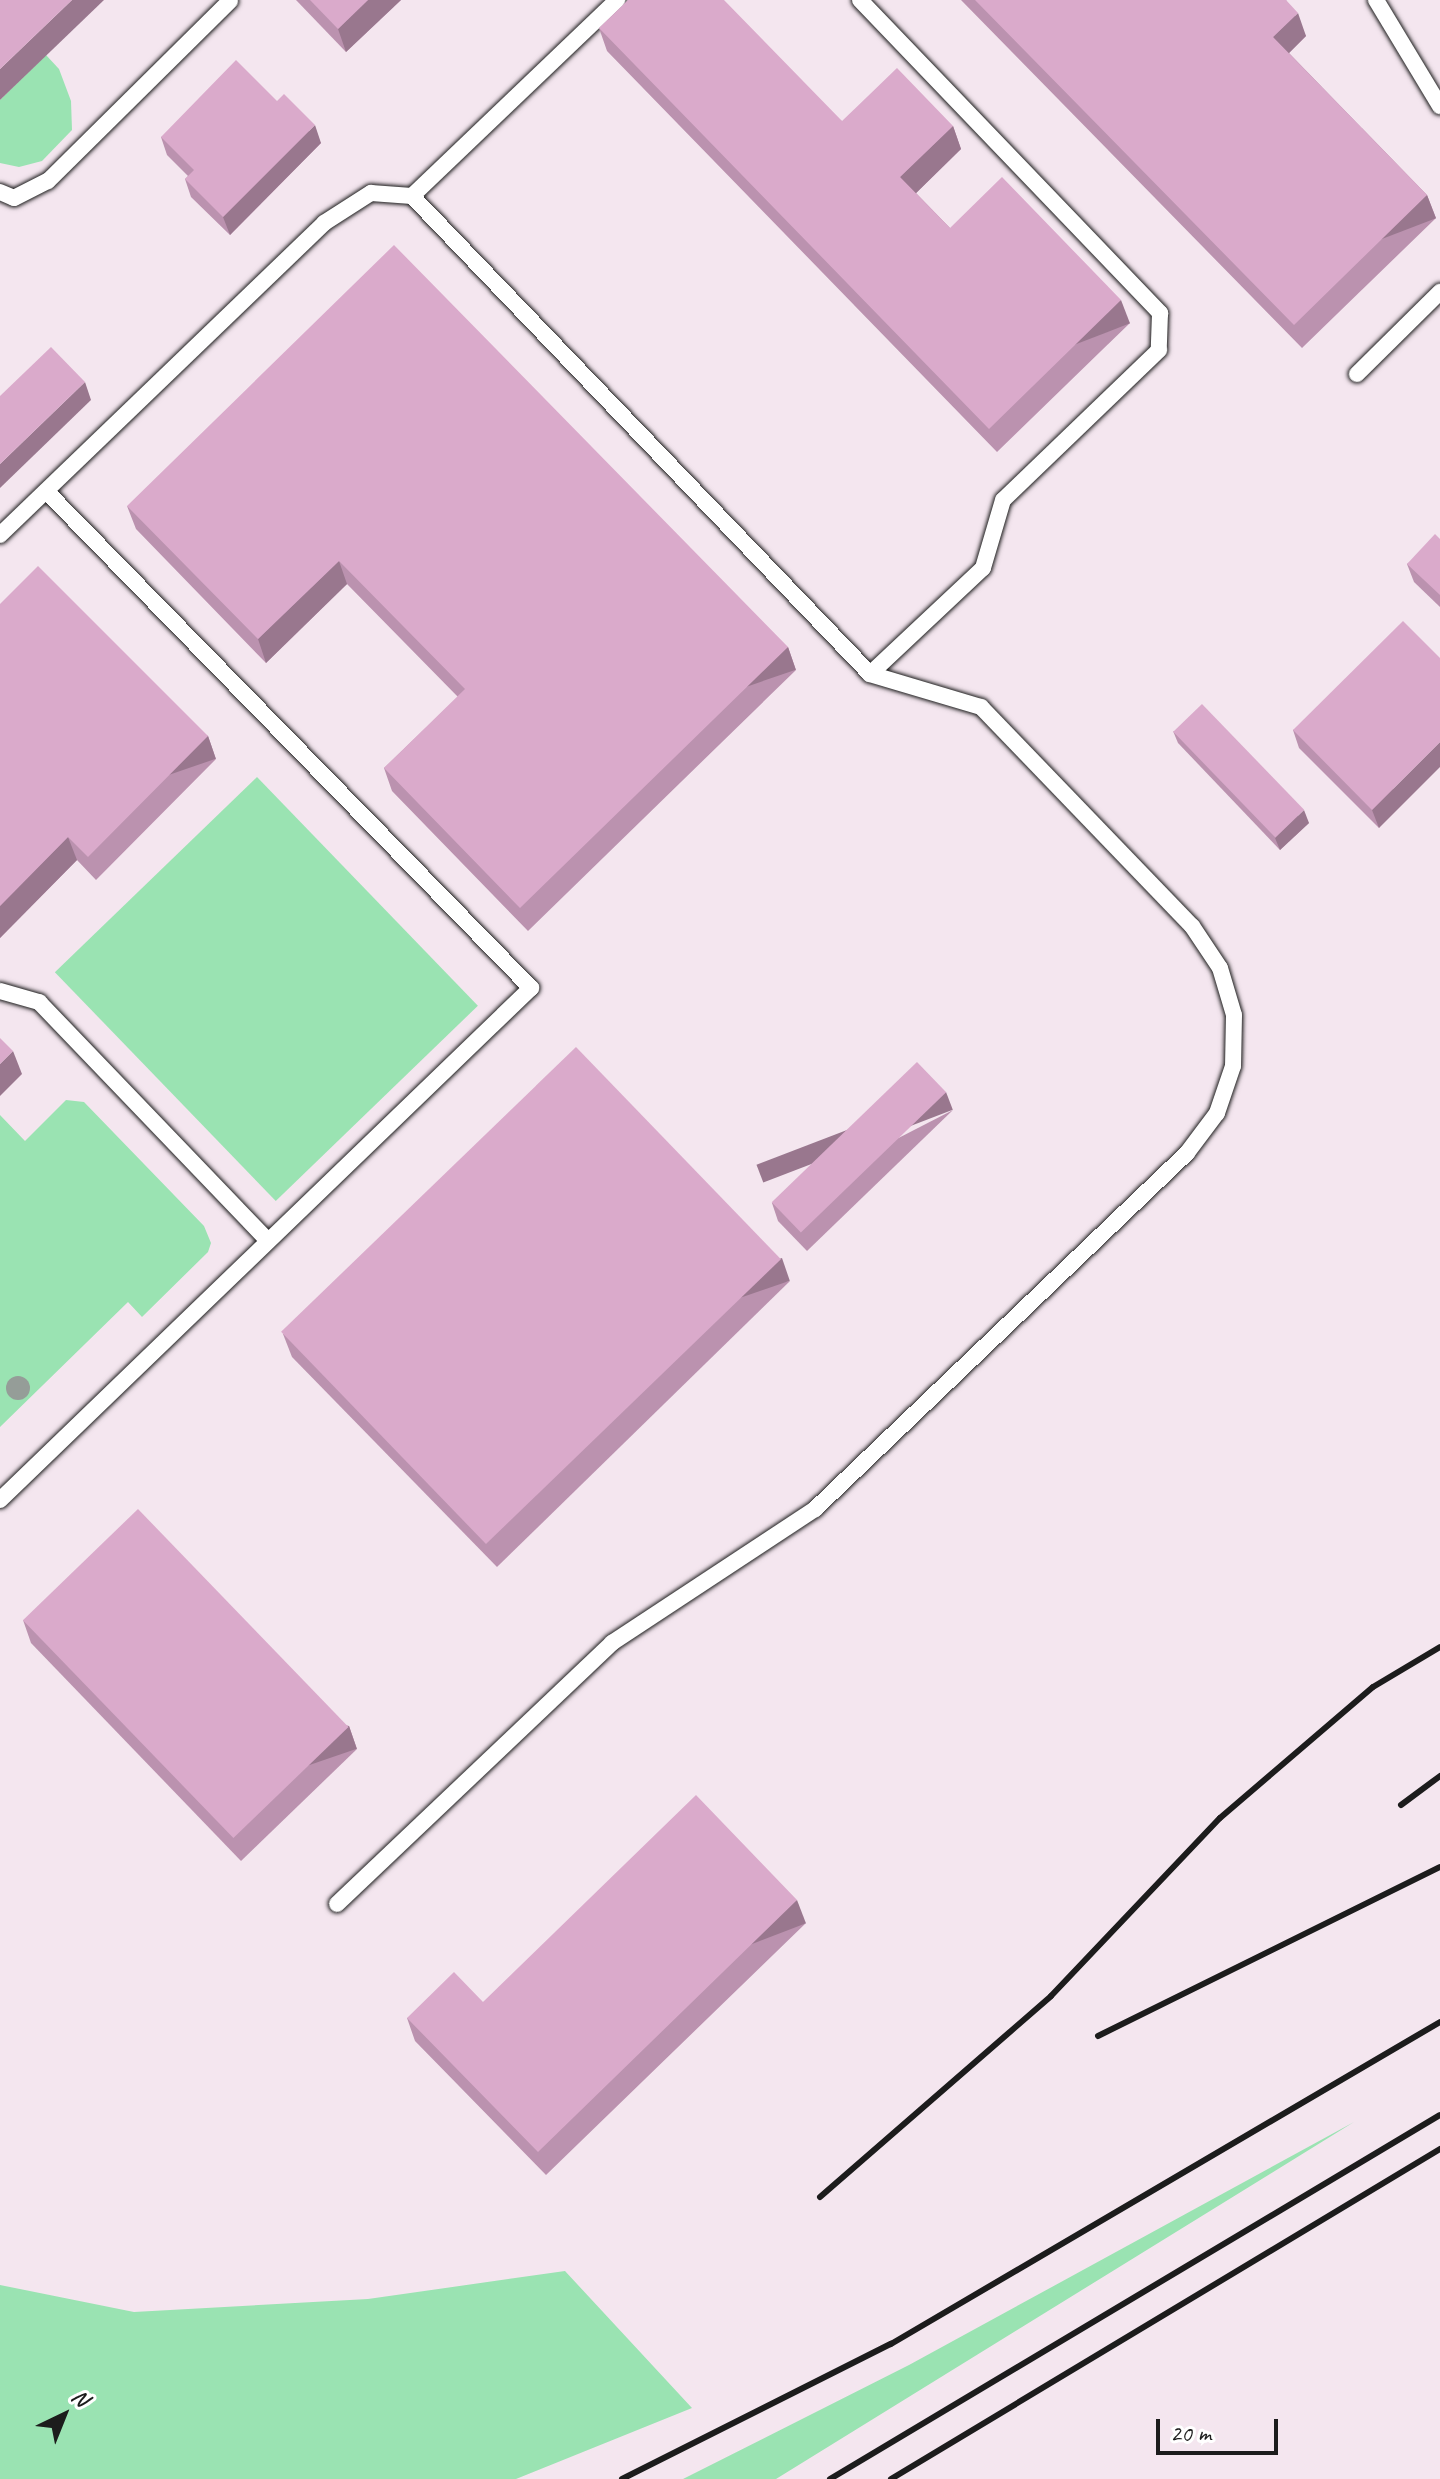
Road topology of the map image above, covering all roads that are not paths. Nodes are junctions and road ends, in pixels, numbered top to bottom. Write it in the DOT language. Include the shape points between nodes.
graph roads {
  1 [pos="617,0"];
  2 [pos="860,0"];
  3 [pos="1376,0"];
  4 [pos="230,1"];
  5 [pos="1440,106"];
  6 [pos="0,192"];
  7 [pos="412,196"];
  8 [pos="1440,292"];
  9 [pos="1357,374"];
  10 [pos="46,491"];
  11 [pos="0,535"];
  12 [pos="870,674"];
  13 [pos="0,991"];
  14 [pos="268,1241"];
  15 [pos="0,1500"];
  16 [pos="337,1904"];
  1 -- 7 [label="lane"];
  2 -- 12 [label="lane" via="1160,313 1159,350 1003,500 983,568"];
  3 -- 5 [label="lane"];
  4 -- 6 [label="lane" via="48,181 14,198"];
  7 -- 10 [label="lane" via="371,193 324,223"];
  7 -- 12 [label="lane"];
  8 -- 9 [label="lane"];
  10 -- 11 [label="lane"];
  10 -- 14 [label="lane" via="531,988"];
  12 -- 16 [label="lane" via="981,707 1192,926 1220,968 1234,1015 1233,1066 1217,1113 1187,1153 815,1509 612,1643"];
  13 -- 14 [label="lane" via="39,1002"];
  14 -- 15 [label="lane"];
}
